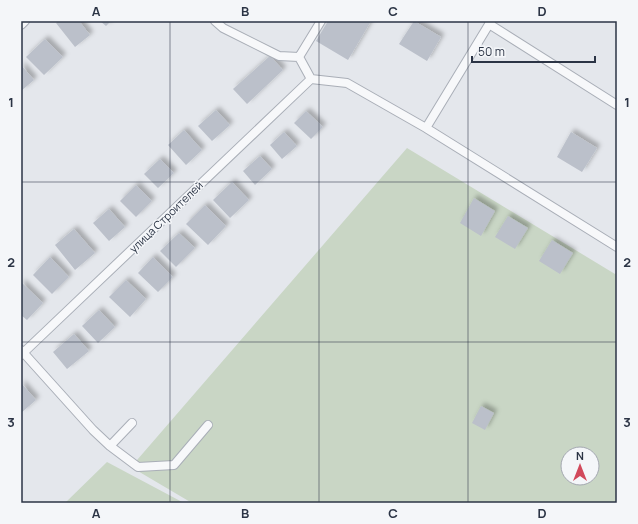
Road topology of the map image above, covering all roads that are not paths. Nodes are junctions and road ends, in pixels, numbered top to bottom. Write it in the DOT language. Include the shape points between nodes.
graph roads {
  1 [pos="25,21"];
  2 [pos="215,21"];
  3 [pos="321,21"];
  4 [pos="490,22"];
  5 [pos="21,25"];
  6 [pos="299,58"];
  7 [pos="311,79"];
  8 [pos="617,105"];
  9 [pos="426,128"];
  10 [pos="617,247"];
  11 [pos="22,353"];
  12 [pos="132,423"];
  13 [pos="208,425"];
  14 [pos="110,446"];
  1 -- 5 [label="lane"];
  2 -- 6 [label="lane" via="223,28 280,56"];
  3 -- 6 [label="lane"];
  4 -- 8 [label="lane"];
  4 -- 9 [label="lane"];
  6 -- 7 [label="lane"];
  7 -- 9 [label="lane" via="347,83"];
  7 -- 11 [label="lane, улица Строителей"];
  9 -- 10 [label="lane"];
  11 -- 14 [label="lane"];
  12 -- 14 [label="lane"];
  13 -- 14 [label="lane" via="174,465 138,467"];
}
